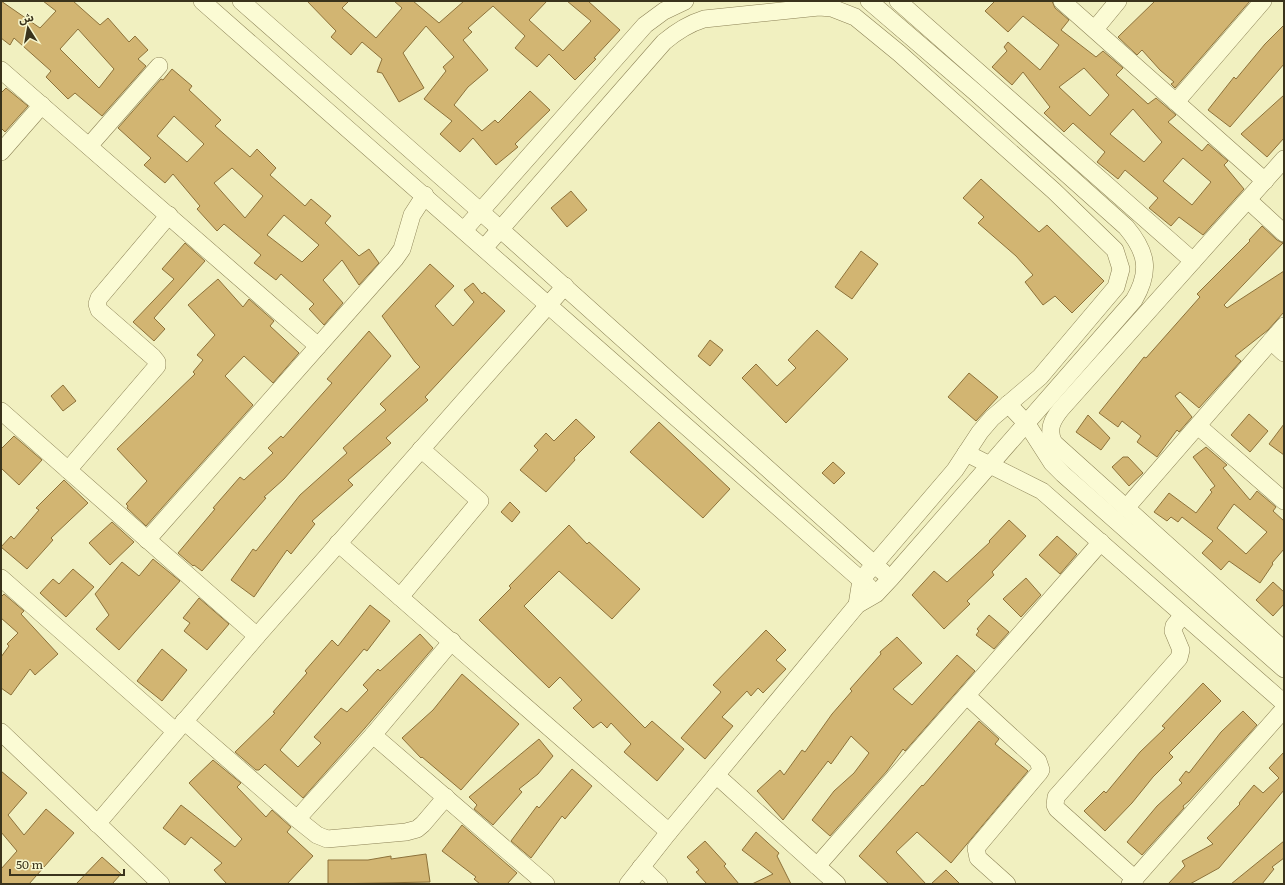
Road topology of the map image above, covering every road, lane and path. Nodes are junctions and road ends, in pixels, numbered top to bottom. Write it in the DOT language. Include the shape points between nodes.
graph roads {
  1 [pos="202,1"];
  2 [pos="241,1"];
  3 [pos="683,1"];
  4 [pos="869,1"];
  5 [pos="898,1"];
  6 [pos="1062,1"];
  7 [pos="1118,1"];
  8 [pos="1263,1"];
  9 [pos="845,6"];
  10 [pos="687,25"];
  11 [pos="1095,30"];
  12 [pos="158,66"];
  13 [pos="1,70"];
  14 [pos="1176,102"];
  15 [pos="42,105"];
  16 [pos="89,146"];
  17 [pos="1,152"];
  18 [pos="1284,159"];
  19 [pos="1068,175"];
  20 [pos="1265,181"];
  21 [pos="1054,191"];
  22 [pos="425,195"];
  23 [pos="1248,200"];
  24 [pos="480,211"];
  25 [pos="169,215"];
  26 [pos="1151,224"];
  27 [pos="501,229"];
  28 [pos="464,230"];
  29 [pos="1284,233"];
  30 [pos="1136,239"];
  31 [pos="484,248"];
  32 [pos="1193,261"];
  33 [pos="565,286"];
  34 [pos="548,305"];
  35 [pos="1117,320"];
  36 [pos="1284,326"];
  37 [pos="1129,332"];
  38 [pos="1271,341"];
  39 [pos="318,346"];
  40 [pos="1284,353"];
  41 [pos="1008,404"];
  42 [pos="1,411"];
  43 [pos="1027,424"];
  44 [pos="1198,426"];
  45 [pos="421,449"];
  46 [pos="966,453"];
  47 [pos="990,466"];
  48 [pos="68,470"];
  49 [pos="1284,501"];
  50 [pos="1126,508"];
  51 [pos="147,540"];
  52 [pos="1101,542"];
  53 [pos="338,543"];
  54 [pos="874,564"];
  55 [pos="1,578"];
  56 [pos="891,578"];
  57 [pos="861,580"];
  58 [pos="876,594"];
  59 [pos="400,597"];
  60 [pos="857,605"];
  61 [pos="1183,615"];
  62 [pos="257,636"];
  63 [pos="452,641"];
  64 [pos="1284,650"];
  65 [pos="1284,669"];
  66 [pos="967,696"];
  67 [pos="1284,703"];
  68 [pos="1284,709"];
  69 [pos="180,726"];
  70 [pos="1,732"];
  71 [pos="373,735"];
  72 [pos="716,775"];
  73 [pos="446,797"];
  74 [pos="298,819"];
  75 [pos="97,824"];
  76 [pos="668,832"];
  77 [pos="817,866"];
  78 [pos="641,868"];
  79 [pos="1132,881"];
  80 [pos="161,884"];
  81 [pos="546,884"];
  82 [pos="628,884"];
  83 [pos="660,884"];
  84 [pos="837,884"];
  85 [pos="1007,884"];
  1 -- 22 [label="street"];
  2 -- 24 [label="street"];
  3 -- 10 [label="street"];
  3 -- 24 [label="street" via="645,25"];
  4 -- 19 [label="street"];
  5 -- 26 [label="street"];
  6 -- 11 [label="street"];
  7 -- 11 [label="street"];
  8 -- 14 [label="street"];
  9 -- 10 [label="street" via="704,19"];
  9 -- 21 [label="street"];
  10 -- 27 [label="street" via="664,42"];
  11 -- 14 [label="street"];
  12 -- 16 [label="street"];
  13 -- 15 [label="street"];
  14 -- 20 [label="street"];
  15 -- 16 [label="street"];
  15 -- 17 [label="street"];
  16 -- 25 [label="street"];
  18 -- 20 [label="street"];
  19 -- 21 [label="street"];
  19 -- 30 [label="street"];
  20 -- 23 [label="street"];
  21 -- 41 [label="street" via="1115,250 1120,264 1120,278 1116,287 1040,377"];
  22 -- 28 [label="street"];
  22 -- 39 [label="street" via="412,215 402,249 395,259"];
  23 -- 29 [label="street"];
  23 -- 32 [label="street"];
  24 -- 27 [label="street"];
  24 -- 28 [label="street"];
  25 -- 39 [label="street"];
  25 -- 48 [label="street" via="99,298 97,304 99,310 153,357 157,366"];
  26 -- 30 [label="street"];
  26 -- 32 [label="street"];
  27 -- 31 [label="street"];
  27 -- 33 [label="street"];
  28 -- 31 [label="street"];
  30 -- 35 [label="street" via="1145,271 1143,285"];
  31 -- 34 [label="street"];
  32 -- 37 [label="street"];
  33 -- 34 [label="street"];
  33 -- 54 [label="street"];
  34 -- 45 [label="street"];
  34 -- 57 [label="street"];
  35 -- 37 [label="street"];
  35 -- 43 [label="street"];
  36 -- 38 [label="street"];
  37 -- 50 [label="street" via="1054,417 1050,431 1054,443"];
  38 -- 40 [label="street"];
  38 -- 44 [label="street"];
  39 -- 51 [label="street"];
  41 -- 43 [label="street"];
  41 -- 46 [label="street" via="984,428"];
  42 -- 48 [label="street"];
  43 -- 47 [label="street"];
  43 -- 65 [label="street" via="1052,463 1063,474"];
  44 -- 49 [label="street"];
  44 -- 50 [label="street"];
  45 -- 53 [label="street"];
  45 -- 59 [label="street" via="480,501"];
  46 -- 47 [label="street"];
  46 -- 54 [label="street" via="955,470"];
  47 -- 52 [label="street" via="1042,491"];
  47 -- 56 [label="street"];
  48 -- 51 [label="street"];
  50 -- 64 [label="street"];
  51 -- 62 [label="street"];
  52 -- 61 [label="street"];
  52 -- 66 [label="street"];
  53 -- 59 [label="street"];
  53 -- 62 [label="street"];
  54 -- 56 [label="street"];
  54 -- 57 [label="street"];
  55 -- 69 [label="street"];
  56 -- 58 [label="street"];
  57 -- 58 [label="street"];
  57 -- 60 [label="street"];
  58 -- 60 [label="street"];
  59 -- 63 [label="street"];
  60 -- 72 [label="street"];
  61 -- 67 [label="street"];
  61 -- 79 [label="street" via="1173,631 1181,650 1179,658 1055,801 1057,809"];
  62 -- 69 [label="street"];
  63 -- 71 [label="street"];
  63 -- 76 [label="street"];
  66 -- 77 [label="street"];
  66 -- 85 [label="street" via="1038,761 1040,766 1039,773 976,848 978,858"];
  68 -- 79 [label="street"];
  69 -- 74 [label="street"];
  69 -- 75 [label="street"];
  70 -- 75 [label="street"];
  71 -- 73 [label="street"];
  71 -- 74 [label="street"];
  72 -- 76 [label="street"];
  72 -- 77 [label="street"];
  73 -- 74 [label="street" via="423,824 406,832 327,839 316,835"];
  73 -- 81 [label="street"];
  75 -- 80 [label="street"];
  76 -- 78 [label="street"];
  77 -- 84 [label="street"];
  78 -- 82 [label="street"];
  78 -- 83 [label="street"];
}
